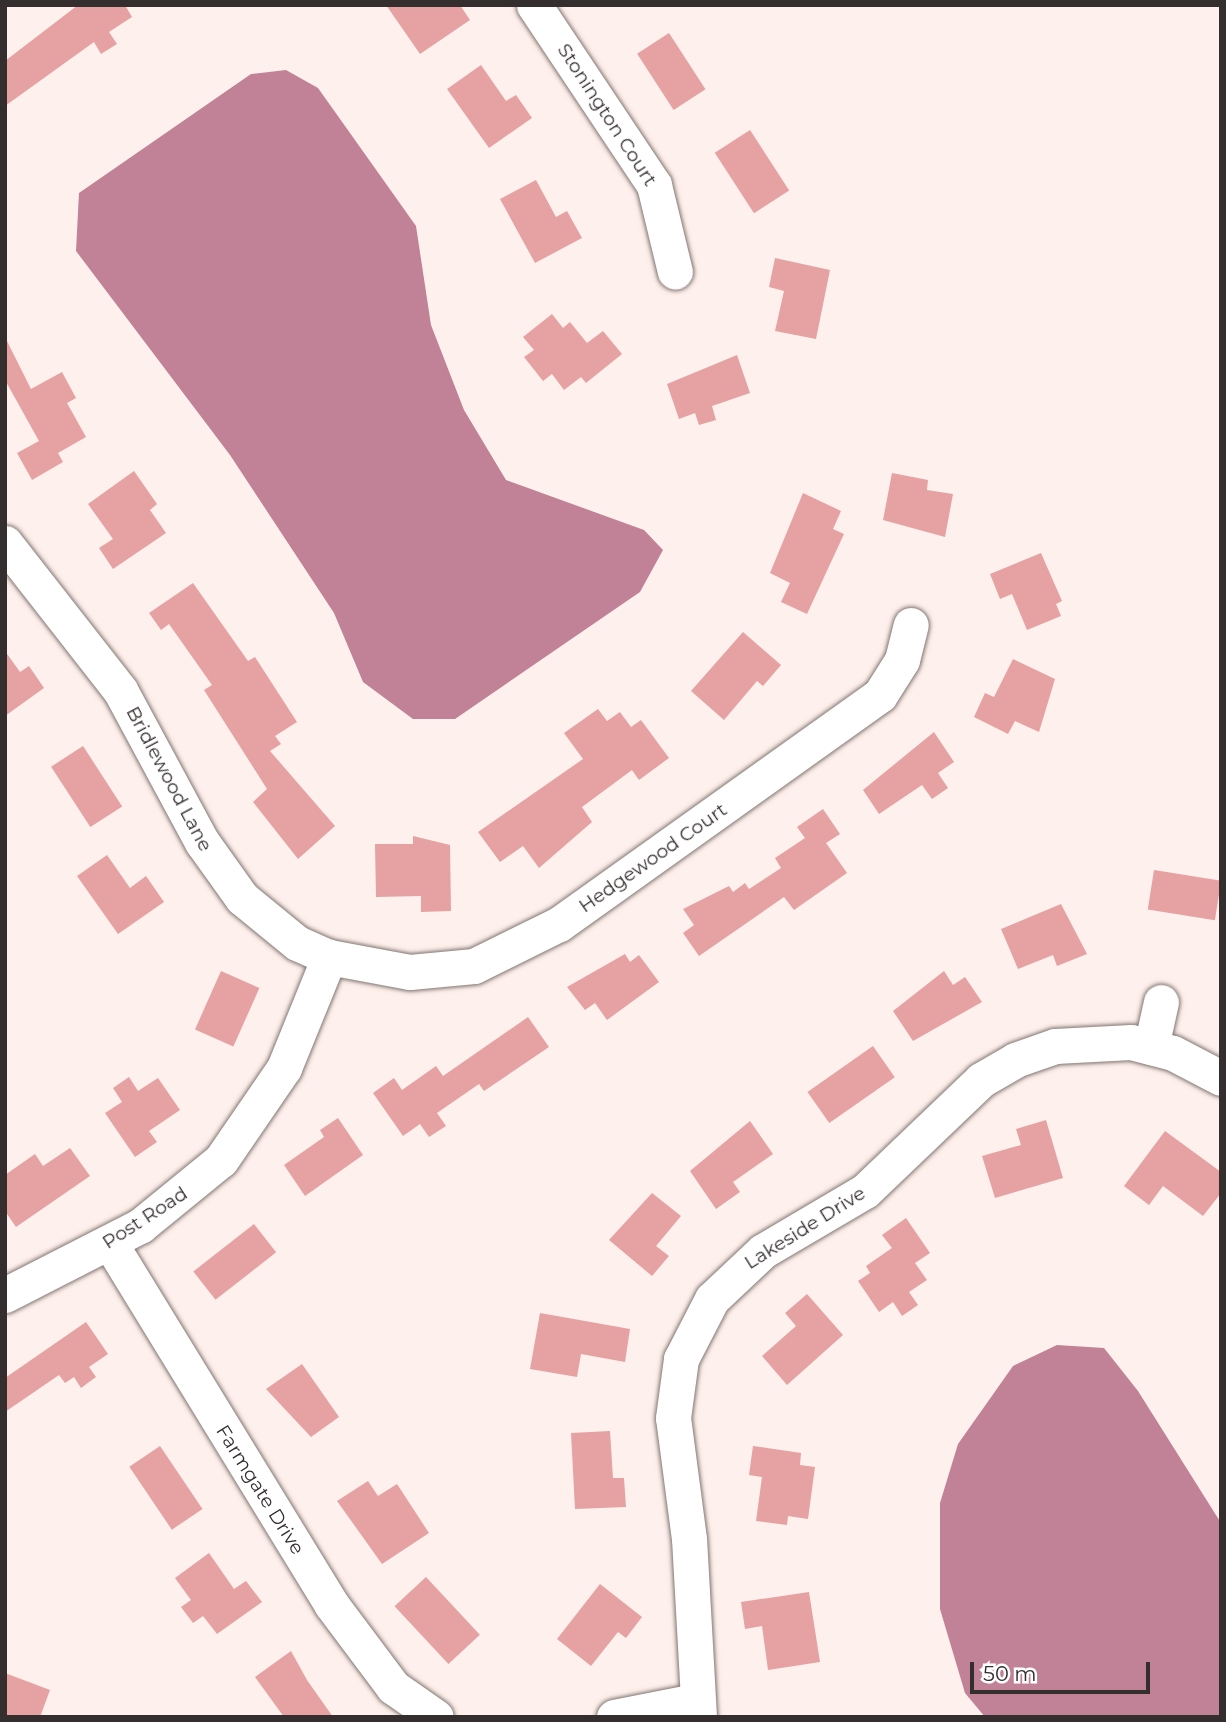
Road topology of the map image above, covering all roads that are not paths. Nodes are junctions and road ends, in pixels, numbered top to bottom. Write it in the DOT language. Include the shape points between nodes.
graph roads {
  1 [pos="534,5"];
  2 [pos="675,272"];
  3 [pos="5,543"];
  4 [pos="911,625"];
  5 [pos="329,957"];
  6 [pos="1161,1002"];
  7 [pos="1151,1047"];
  8 [pos="1221,1078"];
  9 [pos="110,1242"];
  10 [pos="5,1294"];
  11 [pos="697,1709"];
  12 [pos="436,1717"];
  13 [pos="614,1717"];
  1 -- 2 [label="street, Stonington Court" via="654,185"];
  3 -- 5 [label="street, Bridlewood Lane" via="120,690 219,871 258,914"];
  4 -- 5 [label="street, Hedgewood Court" via="895,675 870,704 530,943 443,972 368,967"];
  5 -- 9 [label="street, Post Road" via="284,1068 240,1138 177,1201"];
  6 -- 7 [label="street"];
  7 -- 8 [label="street, Lakeside Drive"];
  7 -- 11 [label="street, Lakeside Drive" via="1086,1041 1015,1060 981,1080 865,1191 745,1264 706,1307 681,1359 673,1418 689,1539"];
  9 -- 10 [label="street, Post Road"];
  9 -- 12 [label="street, Farmgate Drive" via="331,1604 393,1687"];
  11 -- 13 [label="street"];
}
